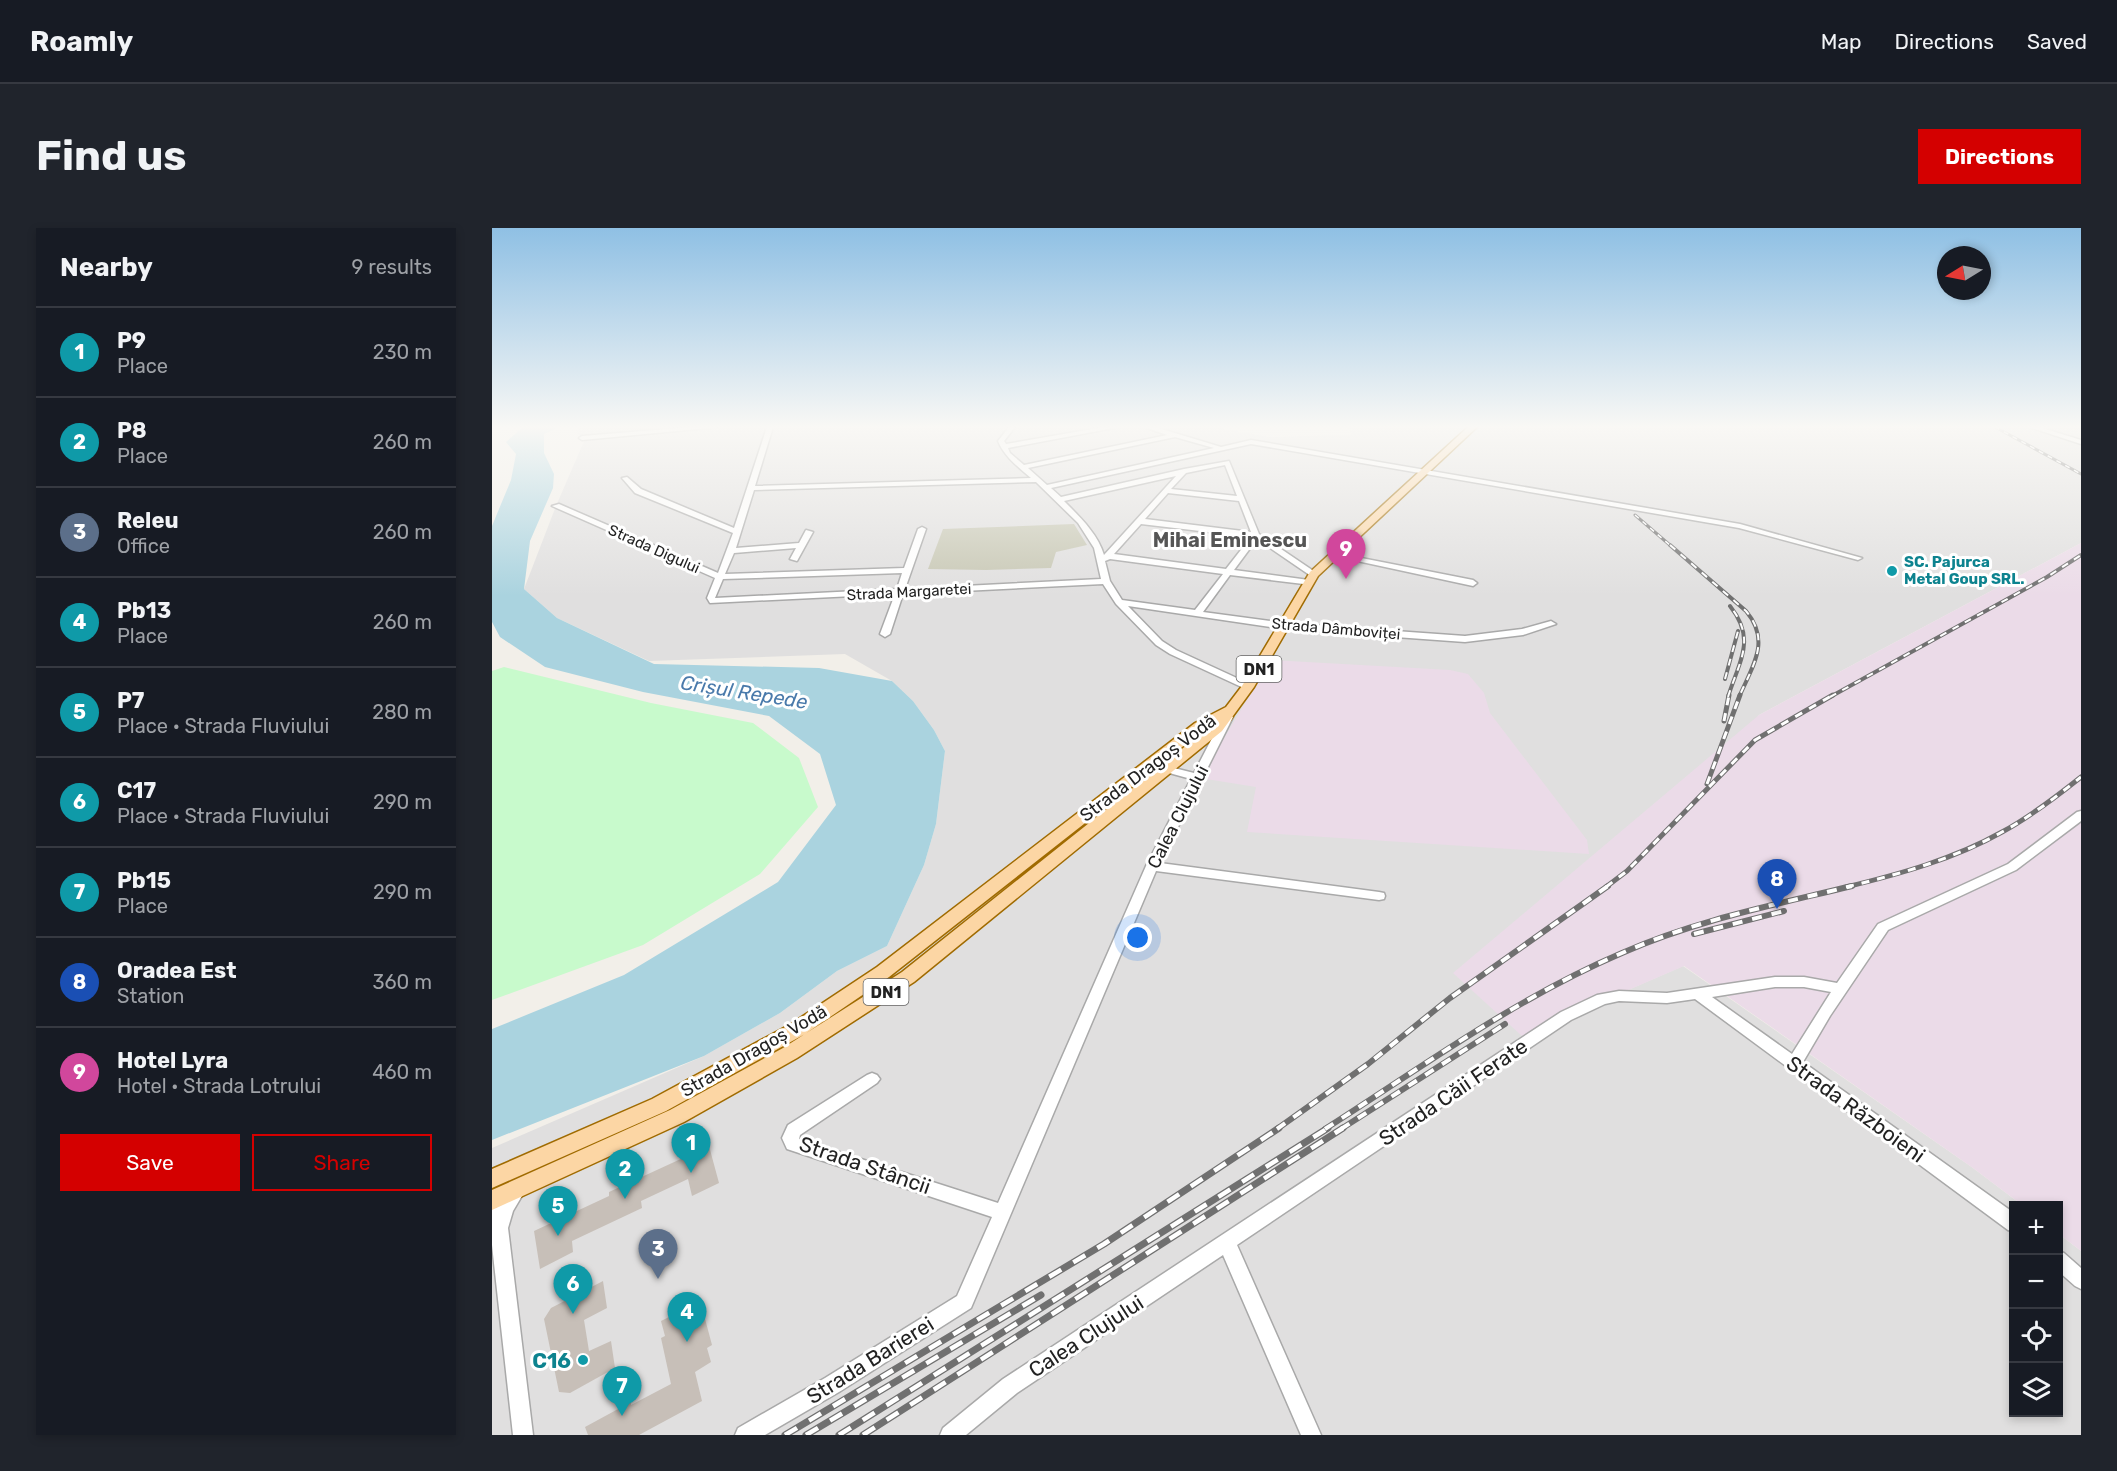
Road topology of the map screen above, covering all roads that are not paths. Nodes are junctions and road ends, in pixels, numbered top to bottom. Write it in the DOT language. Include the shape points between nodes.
graph roads {
  1 [pos="630,483"];
  2 [pos="752,483"];
  3 [pos="919,483"];
  4 [pos="1043,483"];
  5 [pos="1064,483"];
  6 [pos="1131,483"];
  7 [pos="1173,483"];
  8 [pos="1235,483"];
  9 [pos="1411,483"];
  10 [pos="1484,483"];
  11 [pos="1047,487"];
  12 [pos="750,488"];
  13 [pos="1166,491"];
  14 [pos="1241,499"];
  15 [pos="1059,500"];
  16 [pos="556,506"];
  17 [pos="1139,521"];
  18 [pos="922,529"];
  19 [pos="737,532"];
  20 [pos="808,532"];
  21 [pos="1256,535"];
  22 [pos="802,545"];
  23 [pos="731,551"];
  24 [pos="1334,554"];
  25 [pos="1108,556"];
  26 [pos="1858,558"];
  27 [pos="794,559"];
  28 [pos="1101,564"];
  29 [pos="909,570"];
  30 [pos="1228,572"];
  31 [pos="720,577"];
  32 [pos="1311,578"];
  33 [pos="1106,581"];
  34 [pos="1473,583"];
  35 [pos="901,593"];
  36 [pos="1119,602"];
  37 [pos="1197,614"];
  38 [pos="1551,624"];
  39 [pos="1284,626"];
  40 [pos="885,634"];
  41 [pos="1248,687"];
  42 [pos="1230,710"];
  43 [pos="1200,726"];
  44 [pos="1166,769"];
  45 [pos="1197,777"];
  46 [pos="1144,778"];
  47 [pos="2081,815"];
  48 [pos="1152,866"];
  49 [pos="1379,896"];
  50 [pos="1840,990"];
  51 [pos="1699,995"];
  52 [pos="1794,1064"];
  53 [pos="872,1079"];
  54 [pos="492,1179"];
  55 [pos="517,1189"];
  56 [pos="492,1200"];
  57 [pos="1004,1213"];
  58 [pos="495,1221"];
  59 [pos="2009,1221"];
  60 [pos="1227,1244"];
  61 [pos="2063,1264"];
  62 [pos="979,1271"];
  63 [pos="2081,1280"];
  64 [pos="523,1435"];
  65 [pos="745,1435"];
  66 [pos="950,1435"];
  67 [pos="1311,1435"];
  1 -- 19 [label="street" via="638,491"];
  2 -- 12 [label="street"];
  3 -- 12 [label="street"];
  4 -- 11 [label="street"];
  5 -- 11 [label="street"];
  6 -- 15 [label="street"];
  7 -- 13 [label="street"];
  8 -- 14 [label="street"];
  9 -- 24 [label="main road, Calea Clujului / DN1"];
  10 -- 26 [label="street" via="1740,526"];
  11 -- 15 [label="street"];
  12 -- 19 [label="street"];
  13 -- 14 [label="street"];
  13 -- 17 [label="street"];
  14 -- 21 [label="street"];
  15 -- 28 [label="street" via="1094,540"];
  16 -- 31 [label="street, Strada Digului"];
  17 -- 21 [label="street"];
  17 -- 25 [label="street"];
  18 -- 29 [label="street"];
  19 -- 23 [label="street"];
  20 -- 22 [label="street"];
  21 -- 30 [label="street"];
  21 -- 32 [label="street"];
  22 -- 23 [label="street"];
  22 -- 27 [label="street"];
  23 -- 31 [label="street"];
  24 -- 32 [label="main road, Calea Clujului / DN1"];
  24 -- 34 [label="street"];
  25 -- 28 [label="street"];
  25 -- 30 [label="street"];
  28 -- 33 [label="street"];
  29 -- 31 [label="street"];
  29 -- 35 [label="street"];
  30 -- 32 [label="street"];
  30 -- 37 [label="street"];
  31 -- 35 [label="street, Strada Margaretei" via="713,601"];
  32 -- 39 [label="main road, Calea Clujului / DN1"];
  33 -- 35 [label="street, Strada Margaretei"];
  33 -- 36 [label="street"];
  35 -- 40 [label="street"];
  36 -- 37 [label="street, Strada Dâmboviței"];
  36 -- 41 [label="street" via="1166,648"];
  37 -- 39 [label="street, Strada Dâmboviței"];
  38 -- 39 [label="street, Strada Dâmboviței" via="1523,632 1465,639"];
  39 -- 41 [label="main road, Calea Clujului / DN1"];
  41 -- 42 [label="main road, Calea Clujului / DN1"];
  42 -- 43 [label="main road, Strada Dragoș Vodă / DN1"];
  42 -- 44 [label="main road, Strada Dragoș Vodă / DN1" via="1217,728"];
  42 -- 45 [label="street, Calea Clujului"];
  43 -- 44 [label="main road" via="1198,734 1162,760 1160,764"];
  43 -- 46 [label="main road, Strada Dragoș Vodă / DN1"];
  44 -- 45 [label="street"];
  44 -- 46 [label="main road, Strada Dragoș Vodă / DN1"];
  45 -- 48 [label="street, Calea Clujului"];
  46 -- 54 [label="main road, Strada Dragoș Vodă / DN1" via="883,972 798,1029 659,1105"];
  46 -- 55 [label="main road, Strada Dragoș Vodă / DN1" via="890,989 790,1053 676,1116"];
  47 -- 50 [label="street" via="2013,867 1883,927"];
  48 -- 49 [label="street"];
  48 -- 57 [label="street, Calea Clujului"];
  50 -- 51 [label="street, Strada Căii Ferate" via="1804,982 1775,982"];
  50 -- 52 [label="street"];
  51 -- 52 [label="street, Strada Războieni"];
  51 -- 60 [label="street, Strada Căii Ferate" via="1619,996 1602,999 1566,1016"];
  52 -- 59 [label="street, Strada Războieni"];
  53 -- 57 [label="street, Strada Stâncii" via="794,1130 790,1138 794,1144"];
  55 -- 56 [label="main road, Strada Dragoș Vodă / DN1"];
  55 -- 58 [label="street"];
  57 -- 62 [label="street, Calea Clujului"];
  58 -- 64 [label="street"];
  60 -- 66 [label="street, Calea Clujului" via="1010,1386"];
  60 -- 67 [label="street"];
  61 -- 63 [label="street"];
  62 -- 65 [label="street, Strada Barierei" via="964,1302"];
}
